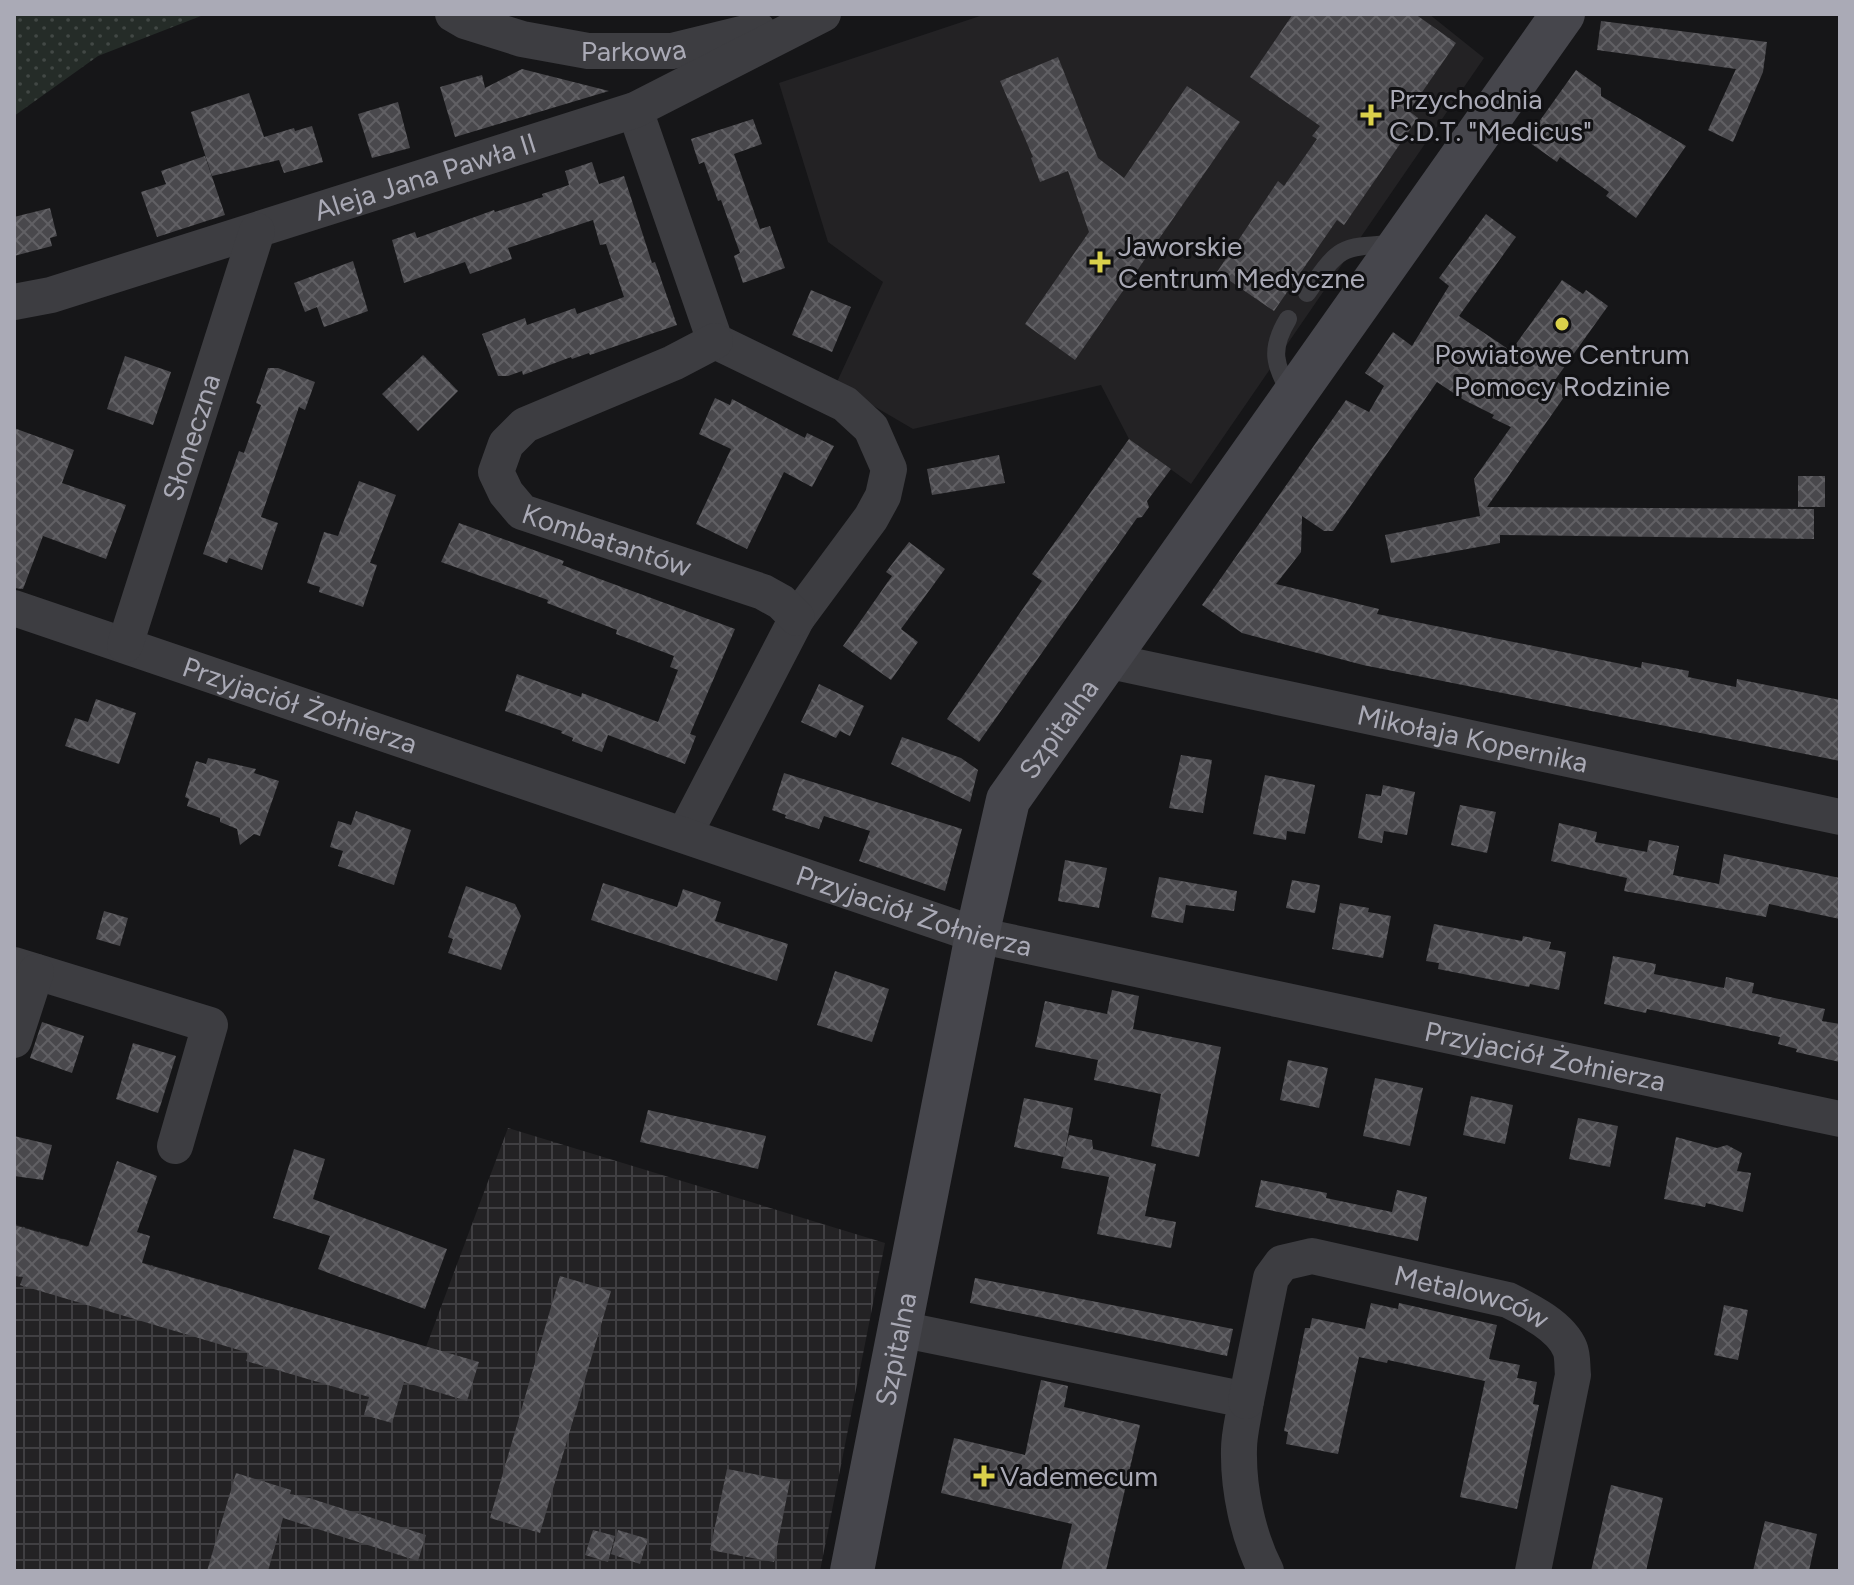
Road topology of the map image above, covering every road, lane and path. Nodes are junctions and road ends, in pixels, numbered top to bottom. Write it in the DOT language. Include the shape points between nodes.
graph roads {
  1 [pos="453,14"];
  2 [pos="1563,14"];
  3 [pos="818,15"];
  4 [pos="635,110"];
  5 [pos="257,231"];
  6 [pos="1400,244"];
  7 [pos="1307,293"];
  8 [pos="14,302"];
  9 [pos="1288,319"];
  10 [pos="715,341"];
  11 [pos="1292,397"];
  12 [pos="14,608"];
  13 [pos="797,618"];
  14 [pos="125,645"];
  15 [pos="1105,660"];
  16 [pos="1840,817"];
  17 [pos="684,835"];
  18 [pos="977,935"];
  19 [pos="25,968"];
  20 [pos="14,1040"];
  21 [pos="1840,1119"];
  22 [pos="175,1146"];
  23 [pos="900,1329"];
  24 [pos="1246,1401"];
  25 [pos="852,1571"];
  26 [pos="1266,1571"];
  27 [pos="1533,1571"];
  1 -- 3 [label="street, Parkowa" via="522,39 588,51 672,51"];
  2 -- 6 [label="street, Szpitalna"];
  3 -- 4 [label="street, Aleja Jana Pawła II"];
  4 -- 5 [label="street, Aleja Jana Pawła II"];
  4 -- 10 [label="street"];
  5 -- 8 [label="street, Aleja Jana Pawła II"];
  5 -- 14 [label="street, Słoneczna"];
  6 -- 7 [label="lane" via="1340,252"];
  6 -- 11 [label="street, Szpitalna"];
  9 -- 11 [label="lane" via="1275,359"];
  10 -- 13 [label="street" via="845,404 871,428 889,469 871,518"];
  10 -- 13 [label="street, Kombatantów" via="525,425 506,444 496,472 522,512 763,592"];
  11 -- 15 [label="street, Szpitalna"];
  12 -- 14 [label="street, Przyjaciół Żołnierza"];
  13 -- 17 [label="street"];
  14 -- 17 [label="street, Przyjaciół Żołnierza"];
  15 -- 16 [label="street, Mikołaja Kopernika"];
  15 -- 18 [label="street, Szpitalna" via="1008,800"];
  17 -- 18 [label="street, Przyjaciół Żołnierza"];
  18 -- 21 [label="street, Przyjaciół Żołnierza"];
  18 -- 23 [label="street, Szpitalna"];
  19 -- 20 [label="street"];
  19 -- 22 [label="street" via="210,1025"];
  23 -- 24 [label="street"];
  23 -- 25 [label="street, Szpitalna"];
  24 -- 26 [label="street, Metalowców" via="1240,1484"];
  24 -- 27 [label="street, Metalowców" via="1271,1278 1282,1263 1312,1256 1523,1307 1570,1348 1573,1375"];
}
